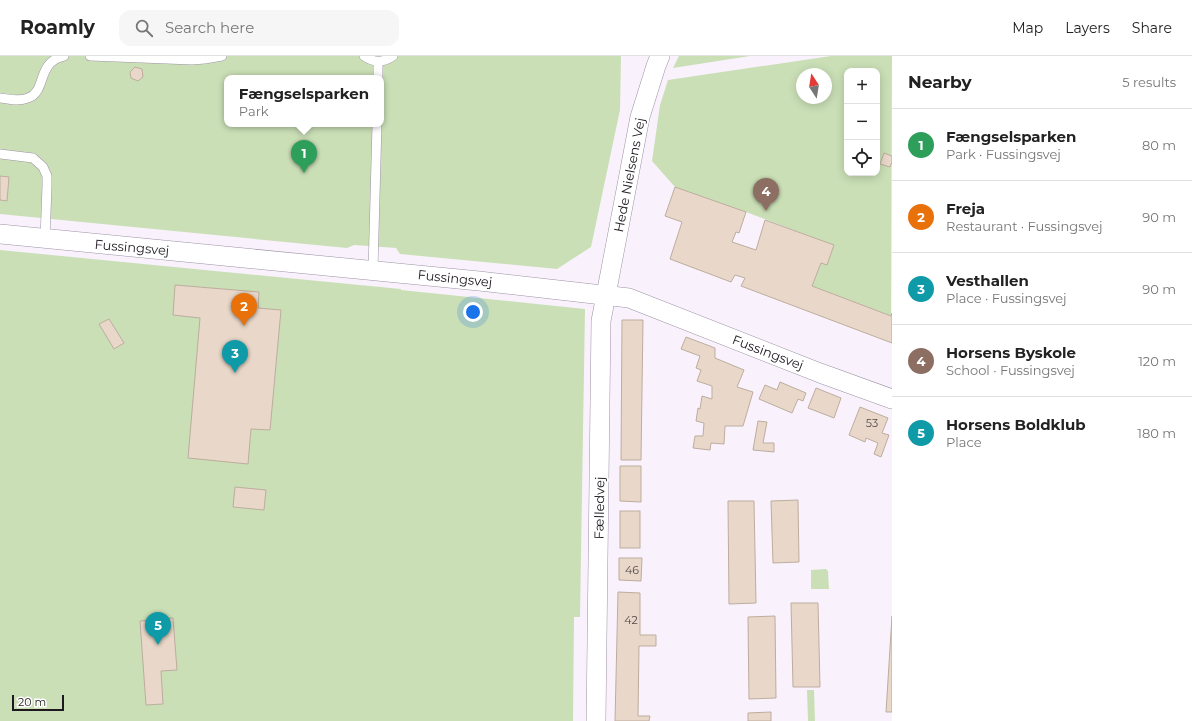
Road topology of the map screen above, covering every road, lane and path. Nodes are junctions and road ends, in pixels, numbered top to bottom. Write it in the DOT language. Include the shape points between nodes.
graph roads {
  1 [pos="64,56"];
  2 [pos="90,56"];
  3 [pos="222,56"];
  4 [pos="364,56"];
  5 [pos="393,56"];
  6 [pos="660,56"];
  7 [pos="378,62"];
  8 [pos="378,75"];
  9 [pos="0,98"];
  10 [pos="377,127"];
  11 [pos="0,154"];
  12 [pos="0,234"];
  13 [pos="45,239"];
  14 [pos="373,270"];
  15 [pos="605,296"];
  16 [pos="892,399"];
  17 [pos="596,721"];
  1 -- 9 [label="lane" via="49,64 43,73 38,90 29,98"];
  2 -- 3 [label="lane" via="192,60"];
  4 -- 7 [label="lane"];
  5 -- 7 [label="lane"];
  6 -- 15 [label="street, Hede Nielsens Vej" via="640,117"];
  7 -- 8 [label="lane"];
  10 -- 14 [label="lane"];
  11 -- 13 [label="lane" via="33,158 43,167 47,176"];
  12 -- 13 [label="street, Fussingsvej"];
  13 -- 14 [label="street, Fussingsvej"];
  14 -- 15 [label="street, Fussingsvej"];
  15 -- 16 [label="street, Fussingsvej" via="629,298"];
  15 -- 17 [label="street, Fælledvej" via="601,321"];
}
